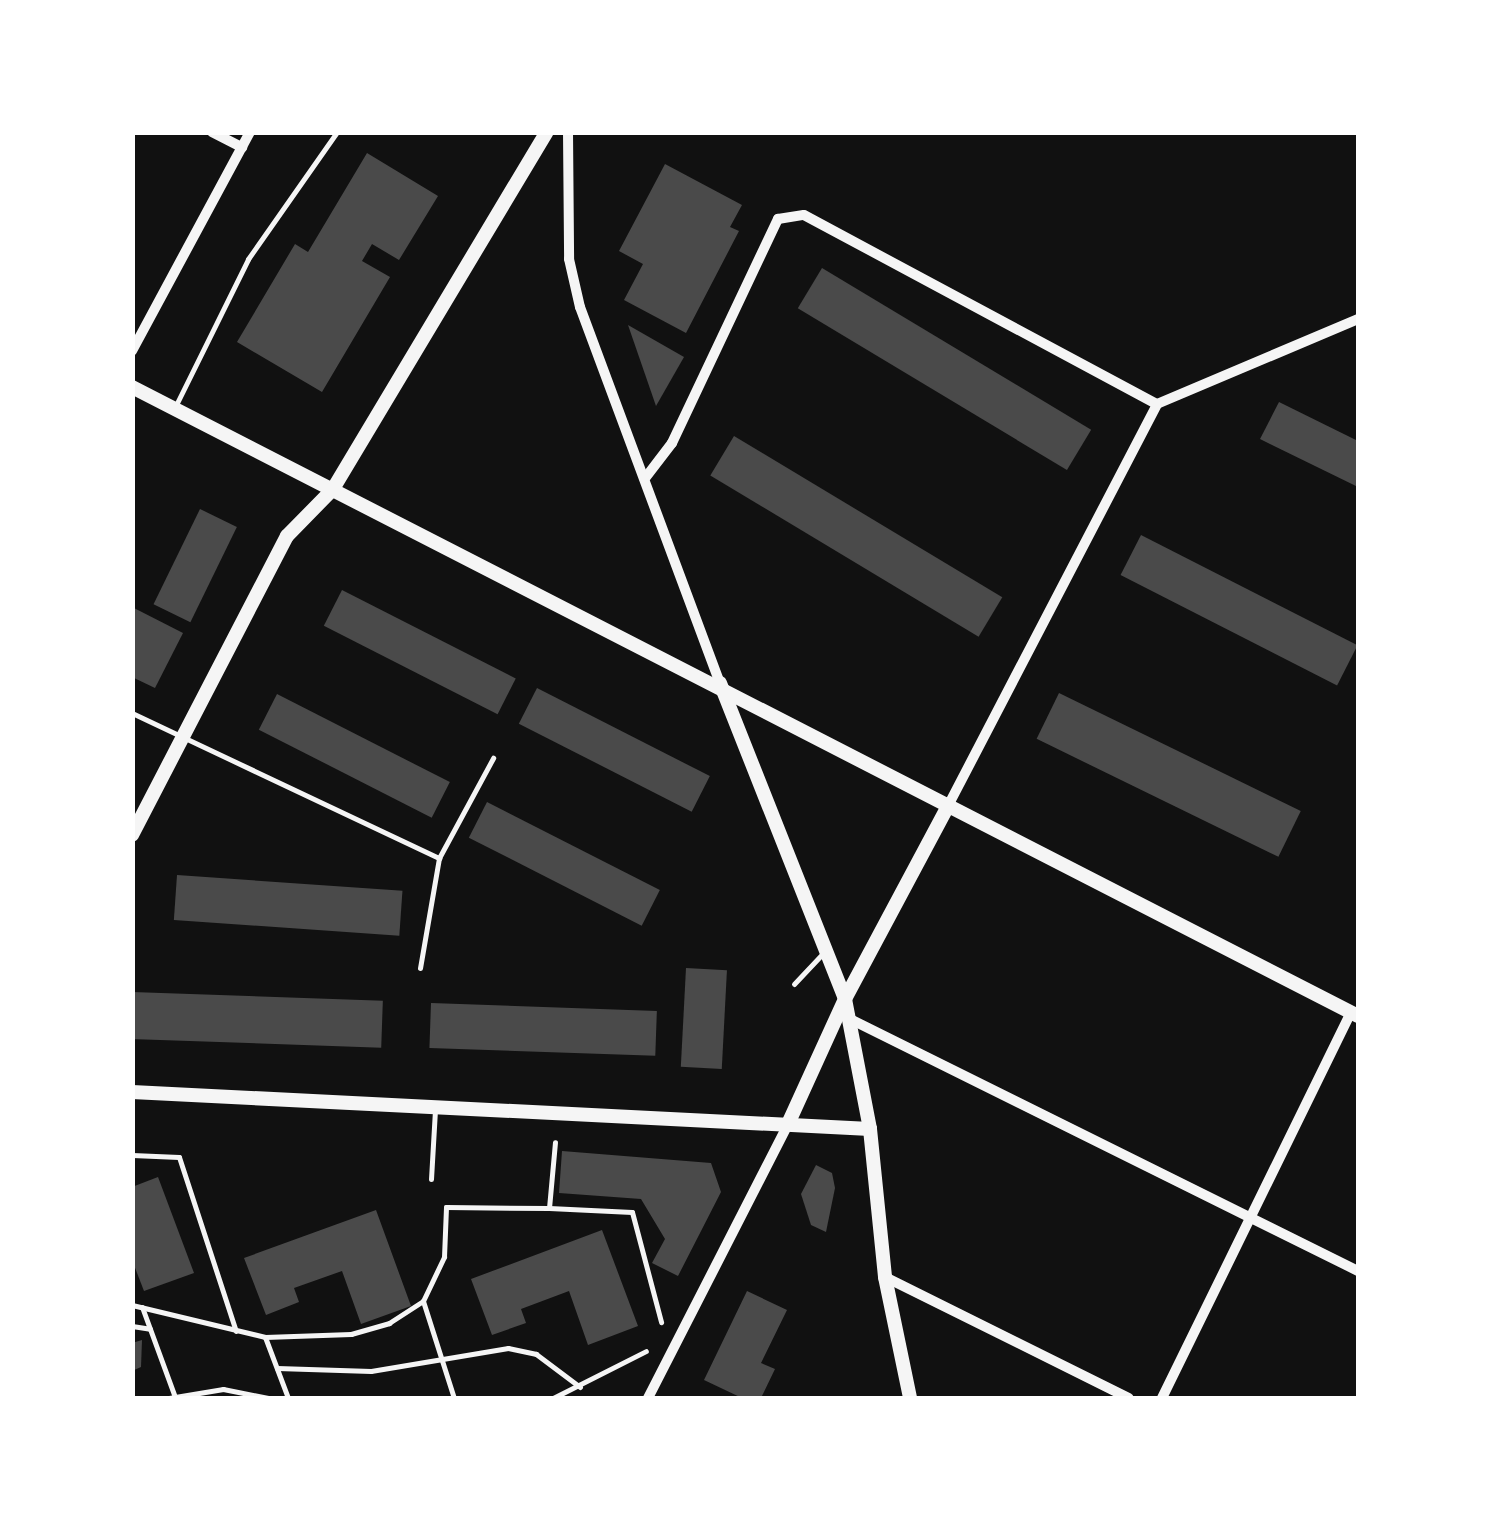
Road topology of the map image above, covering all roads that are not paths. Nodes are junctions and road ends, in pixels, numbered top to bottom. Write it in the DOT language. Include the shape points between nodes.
graph roads {
  1 [pos="212,132"];
  2 [pos="250,132"];
  3 [pos="337,132"];
  4 [pos="547,132"];
  5 [pos="568,132"];
  6 [pos="242,147"];
  7 [pos="1358,318"];
  8 [pos="132,351"];
  9 [pos="132,386"];
  10 [pos="1157,404"];
  11 [pos="174,407"];
  12 [pos="646,478"];
  13 [pos="334,489"];
  14 [pos="720,683"];
  15 [pos="132,713"];
  16 [pos="186,738"];
  17 [pos="494,758"];
  18 [pos="949,804"];
  19 [pos="132,835"];
  20 [pos="440,858"];
  21 [pos="826,950"];
  22 [pos="420,968"];
  23 [pos="794,984"];
  24 [pos="845,998"];
  25 [pos="1355,1014"];
  26 [pos="850,1019"];
  27 [pos="132,1092"];
  28 [pos="435,1107"];
  29 [pos="788,1124"];
  30 [pos="870,1129"];
  31 [pos="431,1179"];
  32 [pos="1252,1216"];
  33 [pos="1358,1271"];
  34 [pos="885,1277"];
  35 [pos="648,1398"];
  36 [pos="910,1398"];
  37 [pos="1128,1398"];
  38 [pos="1162,1398"];
  1 -- 6 [label="street"];
  2 -- 6 [label="street"];
  3 -- 11 [label="lane" via="248,259"];
  4 -- 13 [label="street"];
  5 -- 12 [label="street" via="573,275"];
  6 -- 8 [label="street"];
  7 -- 10 [label="street"];
  9 -- 11 [label="street"];
  10 -- 12 [label="street" via="804,215 778,220 672,443"];
  10 -- 18 [label="street"];
  11 -- 13 [label="street"];
  12 -- 14 [label="street"];
  13 -- 14 [label="street"];
  13 -- 16 [label="street" via="287,536"];
  14 -- 18 [label="street"];
  14 -- 21 [label="street"];
  15 -- 16 [label="lane"];
  16 -- 19 [label="street"];
  16 -- 20 [label="lane"];
  17 -- 20 [label="lane"];
  18 -- 24 [label="street"];
  18 -- 25 [label="street"];
  20 -- 22 [label="lane"];
  21 -- 23 [label="lane"];
  21 -- 24 [label="street"];
  24 -- 26 [label="street"];
  24 -- 29 [label="street"];
  25 -- 32 [label="street"];
  26 -- 30 [label="street"];
  26 -- 32 [label="street"];
  27 -- 28 [label="street"];
  28 -- 29 [label="street"];
  28 -- 31 [label="lane"];
  29 -- 30 [label="street"];
  29 -- 35 [label="street"];
  30 -- 34 [label="street"];
  32 -- 33 [label="street"];
  32 -- 38 [label="street"];
  34 -- 36 [label="street"];
  34 -- 37 [label="street"];
}
